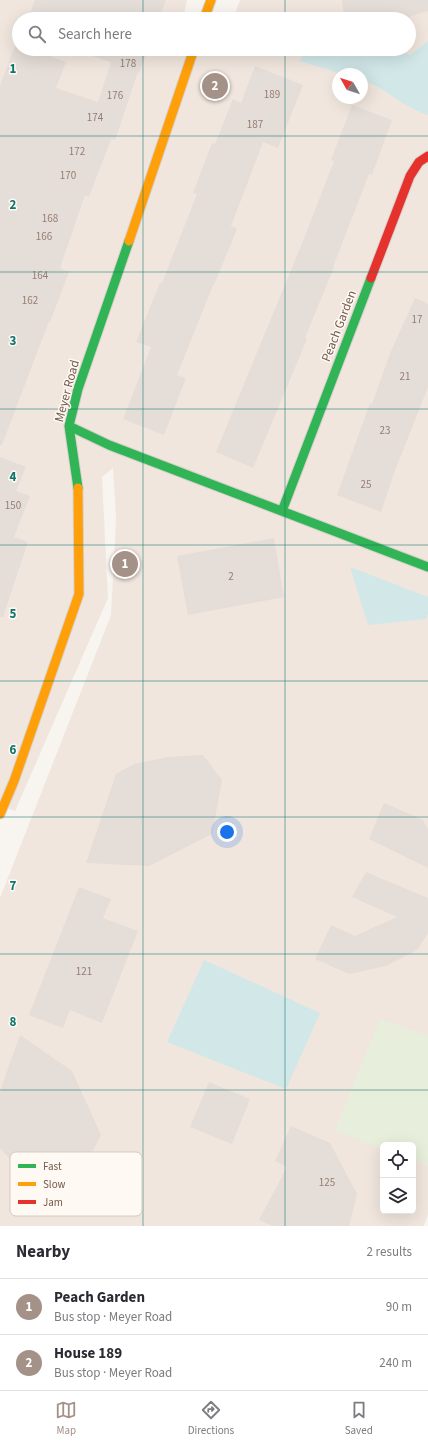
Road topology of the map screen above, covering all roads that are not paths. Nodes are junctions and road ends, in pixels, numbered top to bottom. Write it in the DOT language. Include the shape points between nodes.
graph roads {
  1 [pos="211,0"];
  2 [pos="207,12"];
  3 [pos="192,56"];
  4 [pos="428,156"];
  5 [pos="69,426"];
  6 [pos="282,511"];
  7 [pos="428,566"];
  8 [pos="0,814"];
  1 -- 2 [label="street"];
  3 -- 5 [label="street, Meyer Road" via="78,389"];
  4 -- 6 [label="street, Peach Garden" via="419,162 410,176"];
  5 -- 6 [label="street" via="109,445"];
  5 -- 8 [label="street, Meyer Road" via="78,493 79,594 10,780"];
  6 -- 7 [label="street"];
}
